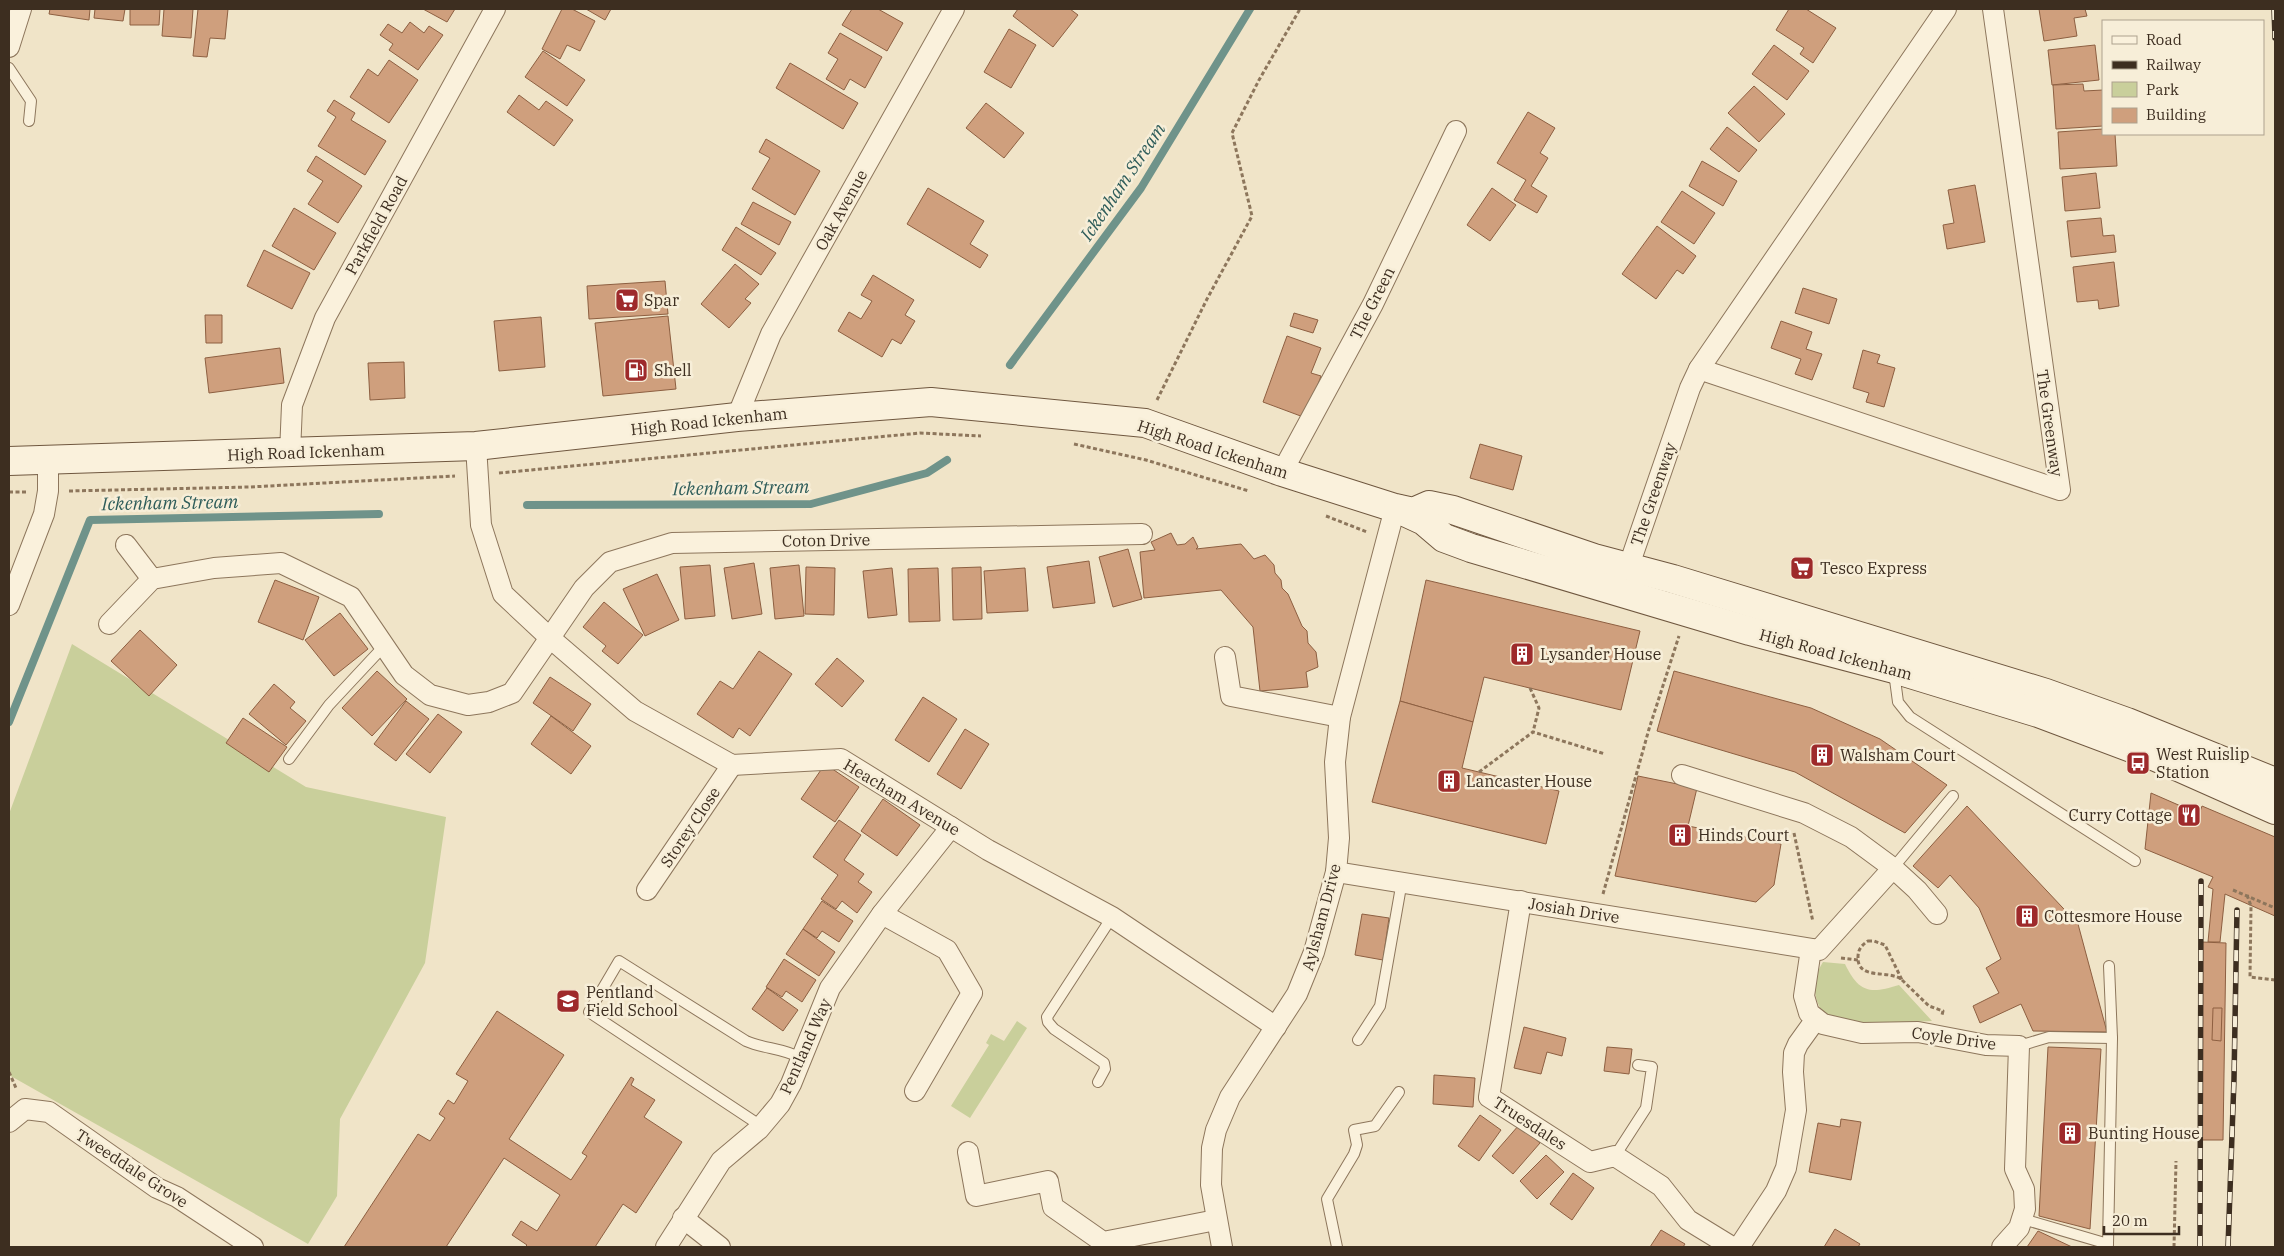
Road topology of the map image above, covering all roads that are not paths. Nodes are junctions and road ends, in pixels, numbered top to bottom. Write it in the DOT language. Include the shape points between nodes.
graph roads {
  1 [pos="21,9"];
  2 [pos="495,9"];
  3 [pos="954,9"];
  4 [pos="1946,9"];
  5 [pos="1993,9"];
  6 [pos="9,47"];
  7 [pos="9,68"];
  8 [pos="29,121"];
  9 [pos="1456,131"];
  10 [pos="1699,369"];
  11 [pos="737,417"];
  12 [pos="476,446"];
  13 [pos="290,453"];
  14 [pos="48,460"];
  15 [pos="9,461"];
  16 [pos="1282,472"];
  17 [pos="1395,508"];
  18 [pos="1142,534"];
  19 [pos="126,545"];
  20 [pos="1628,567"];
  21 [pos="152,579"];
  22 [pos="1620,592"];
  23 [pos="9,605"];
  24 [pos="109,624"];
  25 [pos="550,638"];
  26 [pos="385,645"];
  27 [pos="1225,657"];
  28 [pos="1894,669"];
  29 [pos="1340,717"];
  30 [pos="2163,748"];
  31 [pos="290,759"];
  32 [pos="732,765"];
  33 [pos="1682,775"];
  34 [pos="2275,782"];
  35 [pos="1952,796"];
  36 [pos="2275,810"];
  37 [pos="951,827"];
  38 [pos="2135,862"];
  39 [pos="1893,868"];
  40 [pos="1336,872"];
  41 [pos="1402,882"];
  42 [pos="647,890"];
  43 [pos="1521,901"];
  44 [pos="882,914"];
  45 [pos="1937,914"];
  46 [pos="1112,917"];
  47 [pos="1815,950"];
  48 [pos="2109,966"];
  49 [pos="1816,1020"];
  50 [pos="1276,1026"];
  51 [pos="2112,1038"];
  52 [pos="1358,1040"];
  53 [pos="2019,1046"];
  54 [pos="801,1058"];
  55 [pos="1638,1065"];
  56 [pos="1098,1082"];
  57 [pos="915,1091"];
  58 [pos="1399,1092"];
  59 [pos="9,1122"];
  60 [pos="761,1126"];
  61 [pos="968,1152"];
  62 [pos="1615,1156"];
  63 [pos="683,1218"];
  64 [pos="2023,1219"];
  65 [pos="1216,1220"];
  66 [pos="226,1240"];
  67 [pos="1101,1245"];
  68 [pos="2107,1246"];
  69 [pos="253,1247"];
  70 [pos="666,1247"];
  71 [pos="720,1247"];
  72 [pos="1222,1247"];
  73 [pos="1337,1247"];
  74 [pos="1732,1247"];
  75 [pos="1740,1247"];
  76 [pos="2002,1247"];
  1 -- 6 [label="street"];
  2 -- 13 [label="street, Parkfield Road" via="326,318 292,405"];
  3 -- 11 [label="street, Oak Avenue" via="771,334"];
  4 -- 10 [label="street, The Greenway"];
  5 -- 10 [label="street, The Greenway" via="2060,490"];
  7 -- 8 [label="lane" via="31,100"];
  9 -- 16 [label="street, The Green" via="1373,304"];
  10 -- 20 [label="street, The Greenway"];
  11 -- 12 [label="main road, High Road Ickenham"];
  11 -- 16 [label="main road, High Road Ickenham" via="932,402 1145,423"];
  12 -- 13 [label="main road, High Road Ickenham"];
  12 -- 25 [label="street" via="481,526 503,594"];
  13 -- 14 [label="main road, High Road Ickenham"];
  14 -- 15 [label="main road, High Road Ickenham"];
  14 -- 23 [label="street" via="44,514"];
  16 -- 17 [label="main road, High Road Ickenham"];
  17 -- 20 [label="main road, High Road Ickenham" via="1413,512 1430,505 1452,510"];
  17 -- 22 [label="main road, High Road Ickenham" via="1424,521 1444,538"];
  17 -- 29 [label="street, Aylsham Drive"];
  18 -- 25 [label="street, Coton Drive" via="672,543 610,562 584,588"];
  19 -- 21 [label="street"];
  20 -- 22 [label="street, The Greenway"];
  20 -- 30 [label="main road, High Road Ickenham" via="2046,693"];
  21 -- 24 [label="street"];
  21 -- 26 [label="street, Coton Drive" via="214,568 281,563 351,597"];
  22 -- 28 [label="main road, High Road Ickenham"];
  25 -- 26 [label="street, Coton Drive" via="512,693 489,702 468,705 430,695 404,675"];
  25 -- 32 [label="street" via="635,711"];
  26 -- 31 [label="lane" via="329,706"];
  27 -- 29 [label="street" via="1231,696"];
  28 -- 30 [label="main road, High Road Ickenham"];
  28 -- 38 [label="lane" via="1898,702 1910,717"];
  29 -- 40 [label="street, Aylsham Drive" via="1335,754 1339,838"];
  30 -- 34 [label="main road, High Road Ickenham"];
  30 -- 36 [label="main road, High Road Ickenham"];
  32 -- 37 [label="street, Heacham Avenue" via="842,759"];
  32 -- 42 [label="street, Storey Close"];
  33 -- 39 [label="street" via="1828,824"];
  35 -- 39 [label="lane"];
  37 -- 44 [label="street, Pentland Way"];
  37 -- 46 [label="street, Heacham Avenue"];
  39 -- 45 [label="street"];
  39 -- 47 [label="street"];
  40 -- 41 [label="street, Josiah Drive"];
  40 -- 50 [label="street, Aylsham Drive" via="1307,973"];
  41 -- 43 [label="street, Josiah Drive"];
  41 -- 52 [label="lane" via="1380,1006"];
  43 -- 47 [label="street, Josiah Drive"];
  43 -- 62 [label="street, Truesdales" via="1489,1097 1590,1162"];
  44 -- 54 [label="street, Pentland Way" via="830,988"];
  44 -- 57 [label="street" via="947,950 972,993"];
  46 -- 50 [label="street, Heacham Avenue"];
  46 -- 56 [label="lane" via="1047,1016 1054,1029 1104,1063 1105,1069"];
  47 -- 49 [label="street" via="1804,996 1809,1013"];
  48 -- 51 [label="lane"];
  49 -- 53 [label="street, Coyle Drive" via="1862,1033 1918,1032 1986,1046"];
  49 -- 75 [label="street" via="1794,1053 1792,1072 1796,1110 1786,1168 1776,1191"];
  50 -- 65 [label="street, Aylsham Drive" via="1230,1096 1216,1130 1210,1166"];
  51 -- 53 [label="lane" via="2049,1036"];
  51 -- 68 [label="lane"];
  53 -- 64 [label="street, Coyle Drive" via="2015,1169 2024,1189"];
  54 -- 60 [label="street, Pentland Way" via="780,1104"];
  54 -- 60 [label="lane" via="784,1050 746,1041 619,961 589,1012"];
  55 -- 62 [label="lane" via="1652,1067 1646,1108"];
  58 -- 73 [label="lane" via="1375,1126 1354,1130 1357,1145 1354,1154 1326,1199"];
  59 -- 66 [label="street, Tweeddale Grove" via="25,1109 49,1112 157,1188 177,1197"];
  60 -- 63 [label="street, Pentland Way" via="721,1161"];
  61 -- 67 [label="street" via="976,1196 1048,1181 1053,1207"];
  62 -- 74 [label="street" via="1661,1186 1688,1220"];
  63 -- 70 [label="street, Pentland Way"];
  63 -- 71 [label="street"];
  64 -- 68 [label="lane"];
  64 -- 76 [label="street, Coyle Drive" via="2014,1236"];
  65 -- 67 [label="street"];
  65 -- 72 [label="street, Aylsham Drive"];
  66 -- 69 [label="street, Tweeddale Grove"];
}
